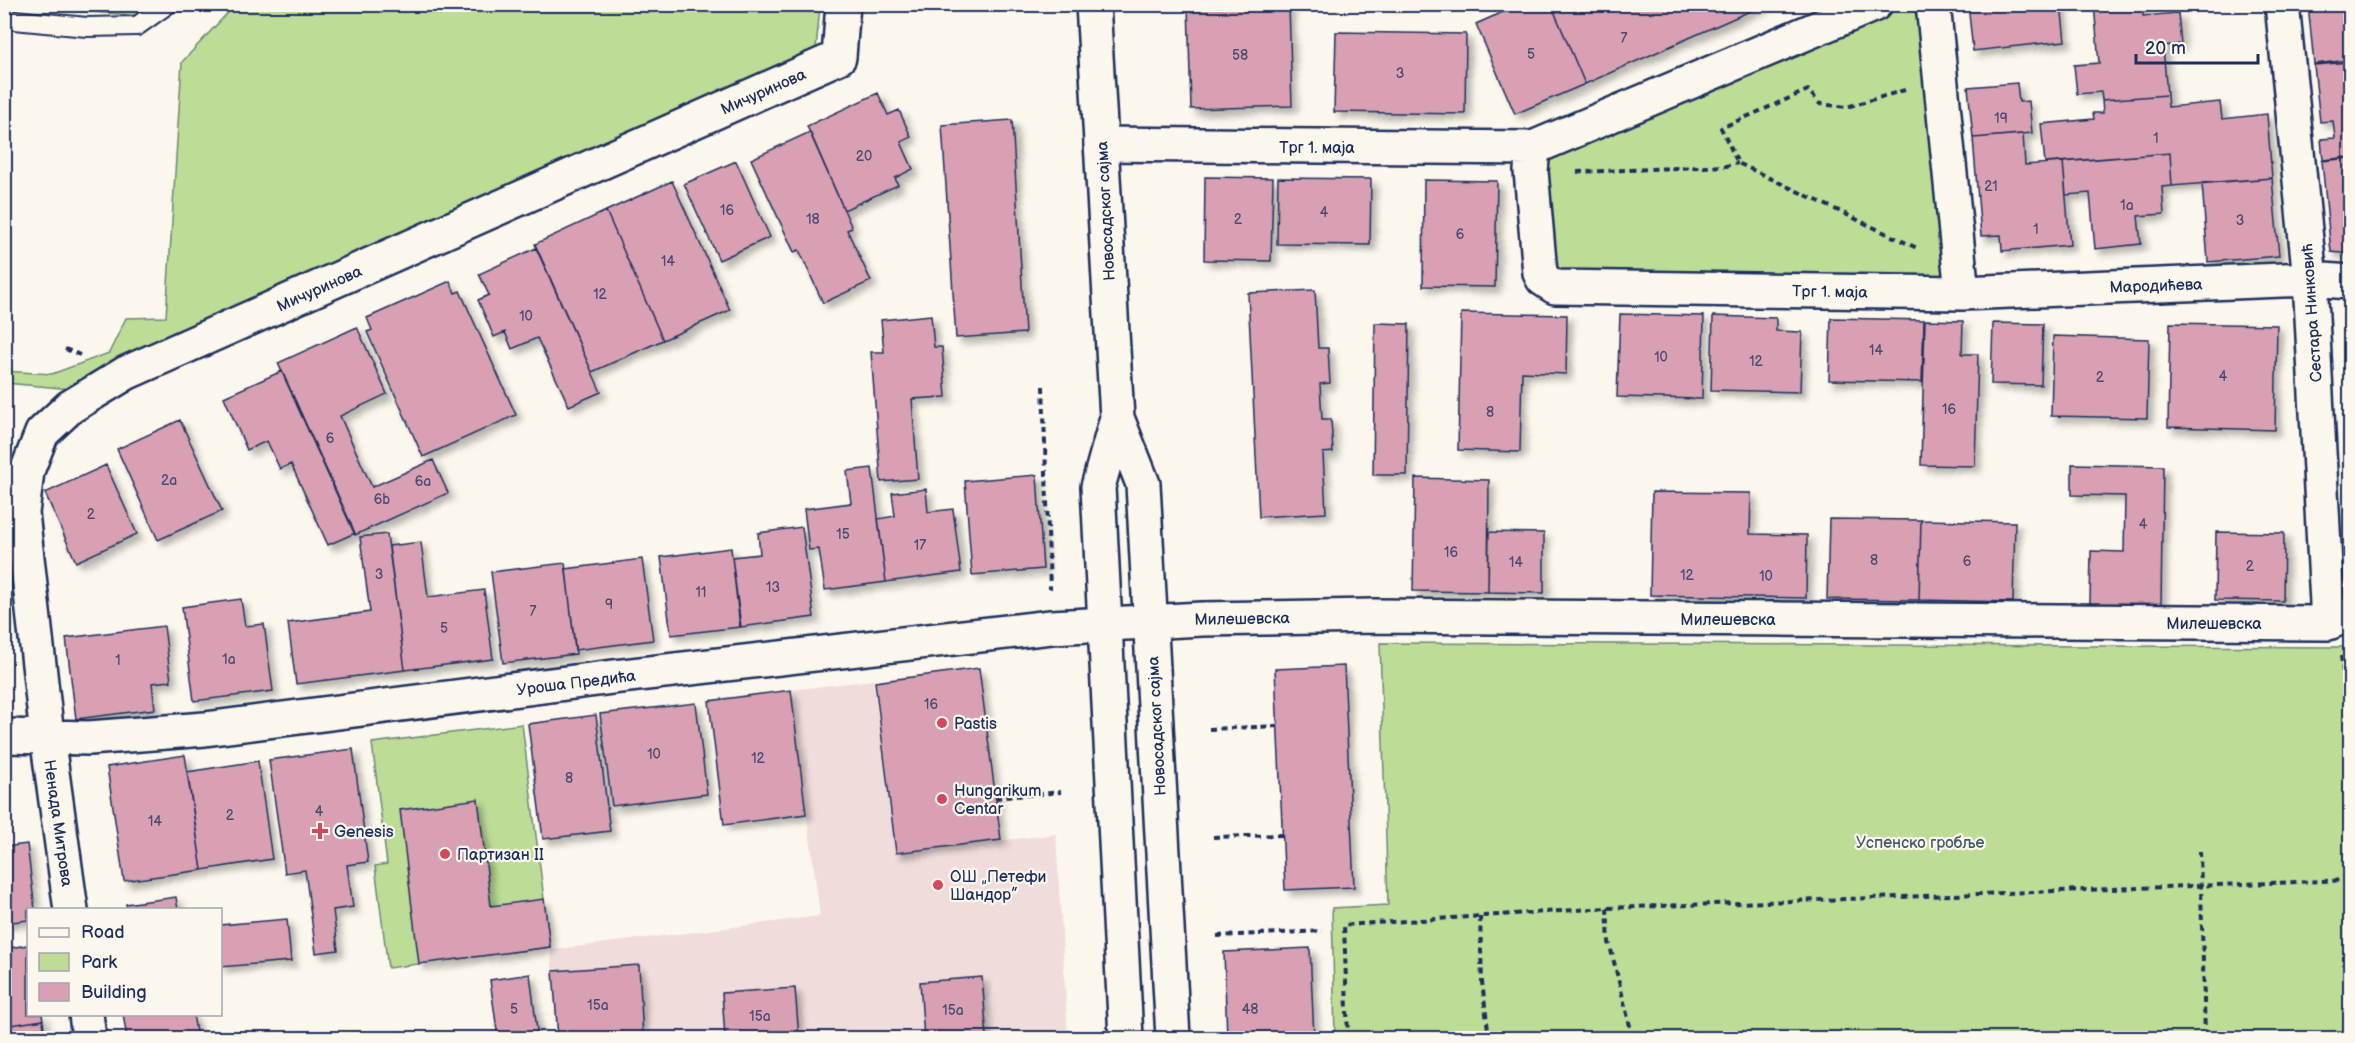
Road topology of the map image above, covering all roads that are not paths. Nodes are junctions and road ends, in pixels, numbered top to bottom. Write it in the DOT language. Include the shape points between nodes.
graph roads {
  1 [pos="168,4"];
  2 [pos="843,4"];
  3 [pos="1093,4"];
  4 [pos="1875,4"];
  5 [pos="1933,4"];
  6 [pos="2282,4"];
  7 [pos="4,19"];
  8 [pos="1101,144"];
  9 [pos="1532,160"];
  10 [pos="2310,279"];
  11 [pos="1961,281"];
  12 [pos="2350,282"];
  13 [pos="1116,418"];
  14 [pos="2340,619"];
  15 [pos="1150,621"];
  16 [pos="1105,624"];
  17 [pos="4,736"];
  18 [pos="46,736"];
  19 [pos="71,908"];
  20 [pos="86,1016"];
  21 [pos="89,1038"];
  22 [pos="1126,1038"];
  23 [pos="1173,1038"];
  1 -- 7 [label="lane" via="137,26 87,27"];
  2 -- 18 [label="street, Мичуринова" via="839,57 126,373 70,406 42,434 27,471 22,513"];
  3 -- 8 [label="street, Новосадског сајма"];
  4 -- 9 [label="street, Трг 1. маја"];
  5 -- 11 [label="street"];
  6 -- 10 [label="street, Сестара Нинковић"];
  8 -- 9 [label="street, Трг 1. маја"];
  8 -- 13 [label="street, Новосадског сајма"];
  9 -- 11 [label="street, Трг 1. маја" via="1540,273 1555,287"];
  10 -- 11 [label="street, Мародићева"];
  10 -- 12 [label="street, Мародићева"];
  10 -- 14 [label="street, Сестара Нинковић"];
  13 -- 15 [label="street, Новосадског сајма" via="1143,484"];
  13 -- 16 [label="street, Новосадског сајма" via="1098,487"];
  14 -- 15 [label="street, Милешевска" via="1373,616"];
  15 -- 16 [label="street, Милешевска"];
  15 -- 23 [label="street, Новосадског сајма"];
  16 -- 18 [label="street, Уроша Предића" via="613,677 205,729 89,738"];
  16 -- 22 [label="street, Новосадског сајма"];
  17 -- 18 [label="street, Уроша Предића"];
  18 -- 19 [label="street, Ненада Митрова"];
  20 -- 21 [label="street"];
}
